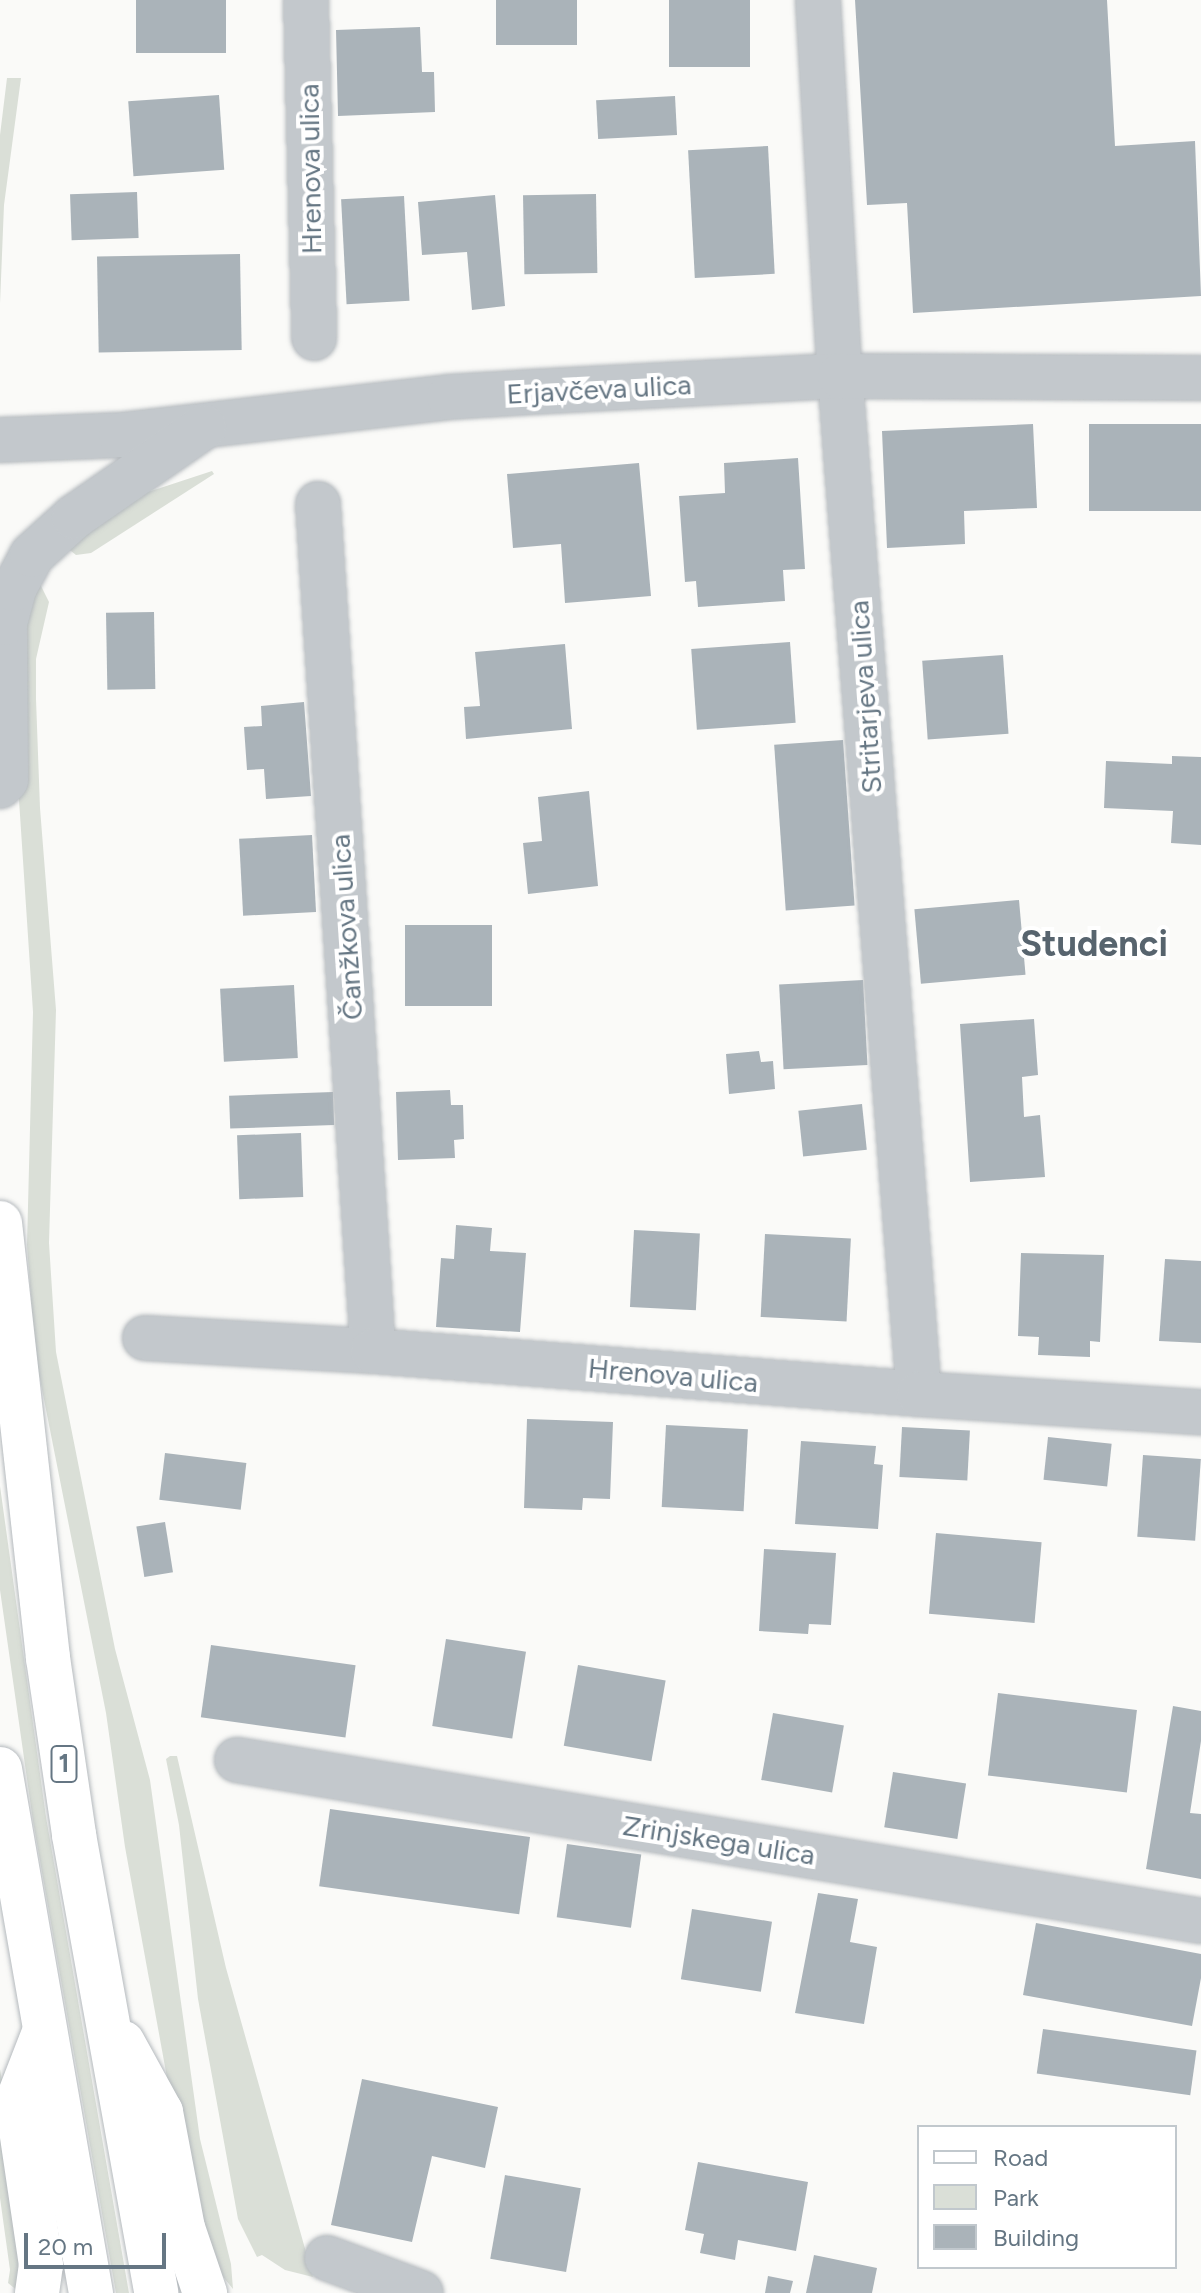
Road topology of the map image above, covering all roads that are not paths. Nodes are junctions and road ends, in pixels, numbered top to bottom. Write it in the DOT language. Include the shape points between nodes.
graph roads {
  1 [pos="306,0"];
  2 [pos="818,0"];
  3 [pos="314,338"];
  4 [pos="840,376"];
  5 [pos="1201,378"];
  6 [pos="207,425"];
  7 [pos="0,440"];
  8 [pos="318,504"];
  9 [pos="0,786"];
  10 [pos="0,1223"];
  11 [pos="145,1338"];
  12 [pos="373,1351"];
  13 [pos="919,1394"];
  14 [pos="1201,1412"];
  15 [pos="237,1760"];
  16 [pos="0,1769"];
  17 [pos="1201,1921"];
  18 [pos="105,2009"];
  19 [pos="43,2035"];
  20 [pos="327,2258"];
  21 [pos="37,2293"];
  22 [pos="91,2293"];
  23 [pos="156,2293"];
  24 [pos="205,2293"];
  25 [pos="421,2293"];
  1 -- 3 [label="street, Hrenova ulica"];
  2 -- 4 [label="street, Stritarjeva ulica"];
  4 -- 5 [label="street, Erjavčeva ulica"];
  4 -- 6 [label="street, Erjavčeva ulica" via="449,397"];
  4 -- 13 [label="street, Stritarjeva ulica"];
  6 -- 7 [label="street, Erjavčeva ulica"];
  6 -- 9 [label="street" via="74,517 32,555 14,589 5,623 6,780"];
  8 -- 12 [label="street, Čanžkova ulica"];
  10 -- 18 [label="main road, 1" via="48,1658"];
  11 -- 12 [label="street, Hrenova ulica"];
  12 -- 13 [label="street, Hrenova ulica"];
  13 -- 14 [label="street, Hrenova ulica"];
  15 -- 17 [label="street, Zrinjskega ulica"];
  16 -- 19 [label="main road"];
  18 -- 23 [label="main road, 1"];
  18 -- 24 [label="main road, 1" via="161,2112 183,2228"];
  19 -- 21 [label="main road" via="17,2102 41,2265"];
  19 -- 22 [label="main road"];
  20 -- 25 [label="street"];
}
